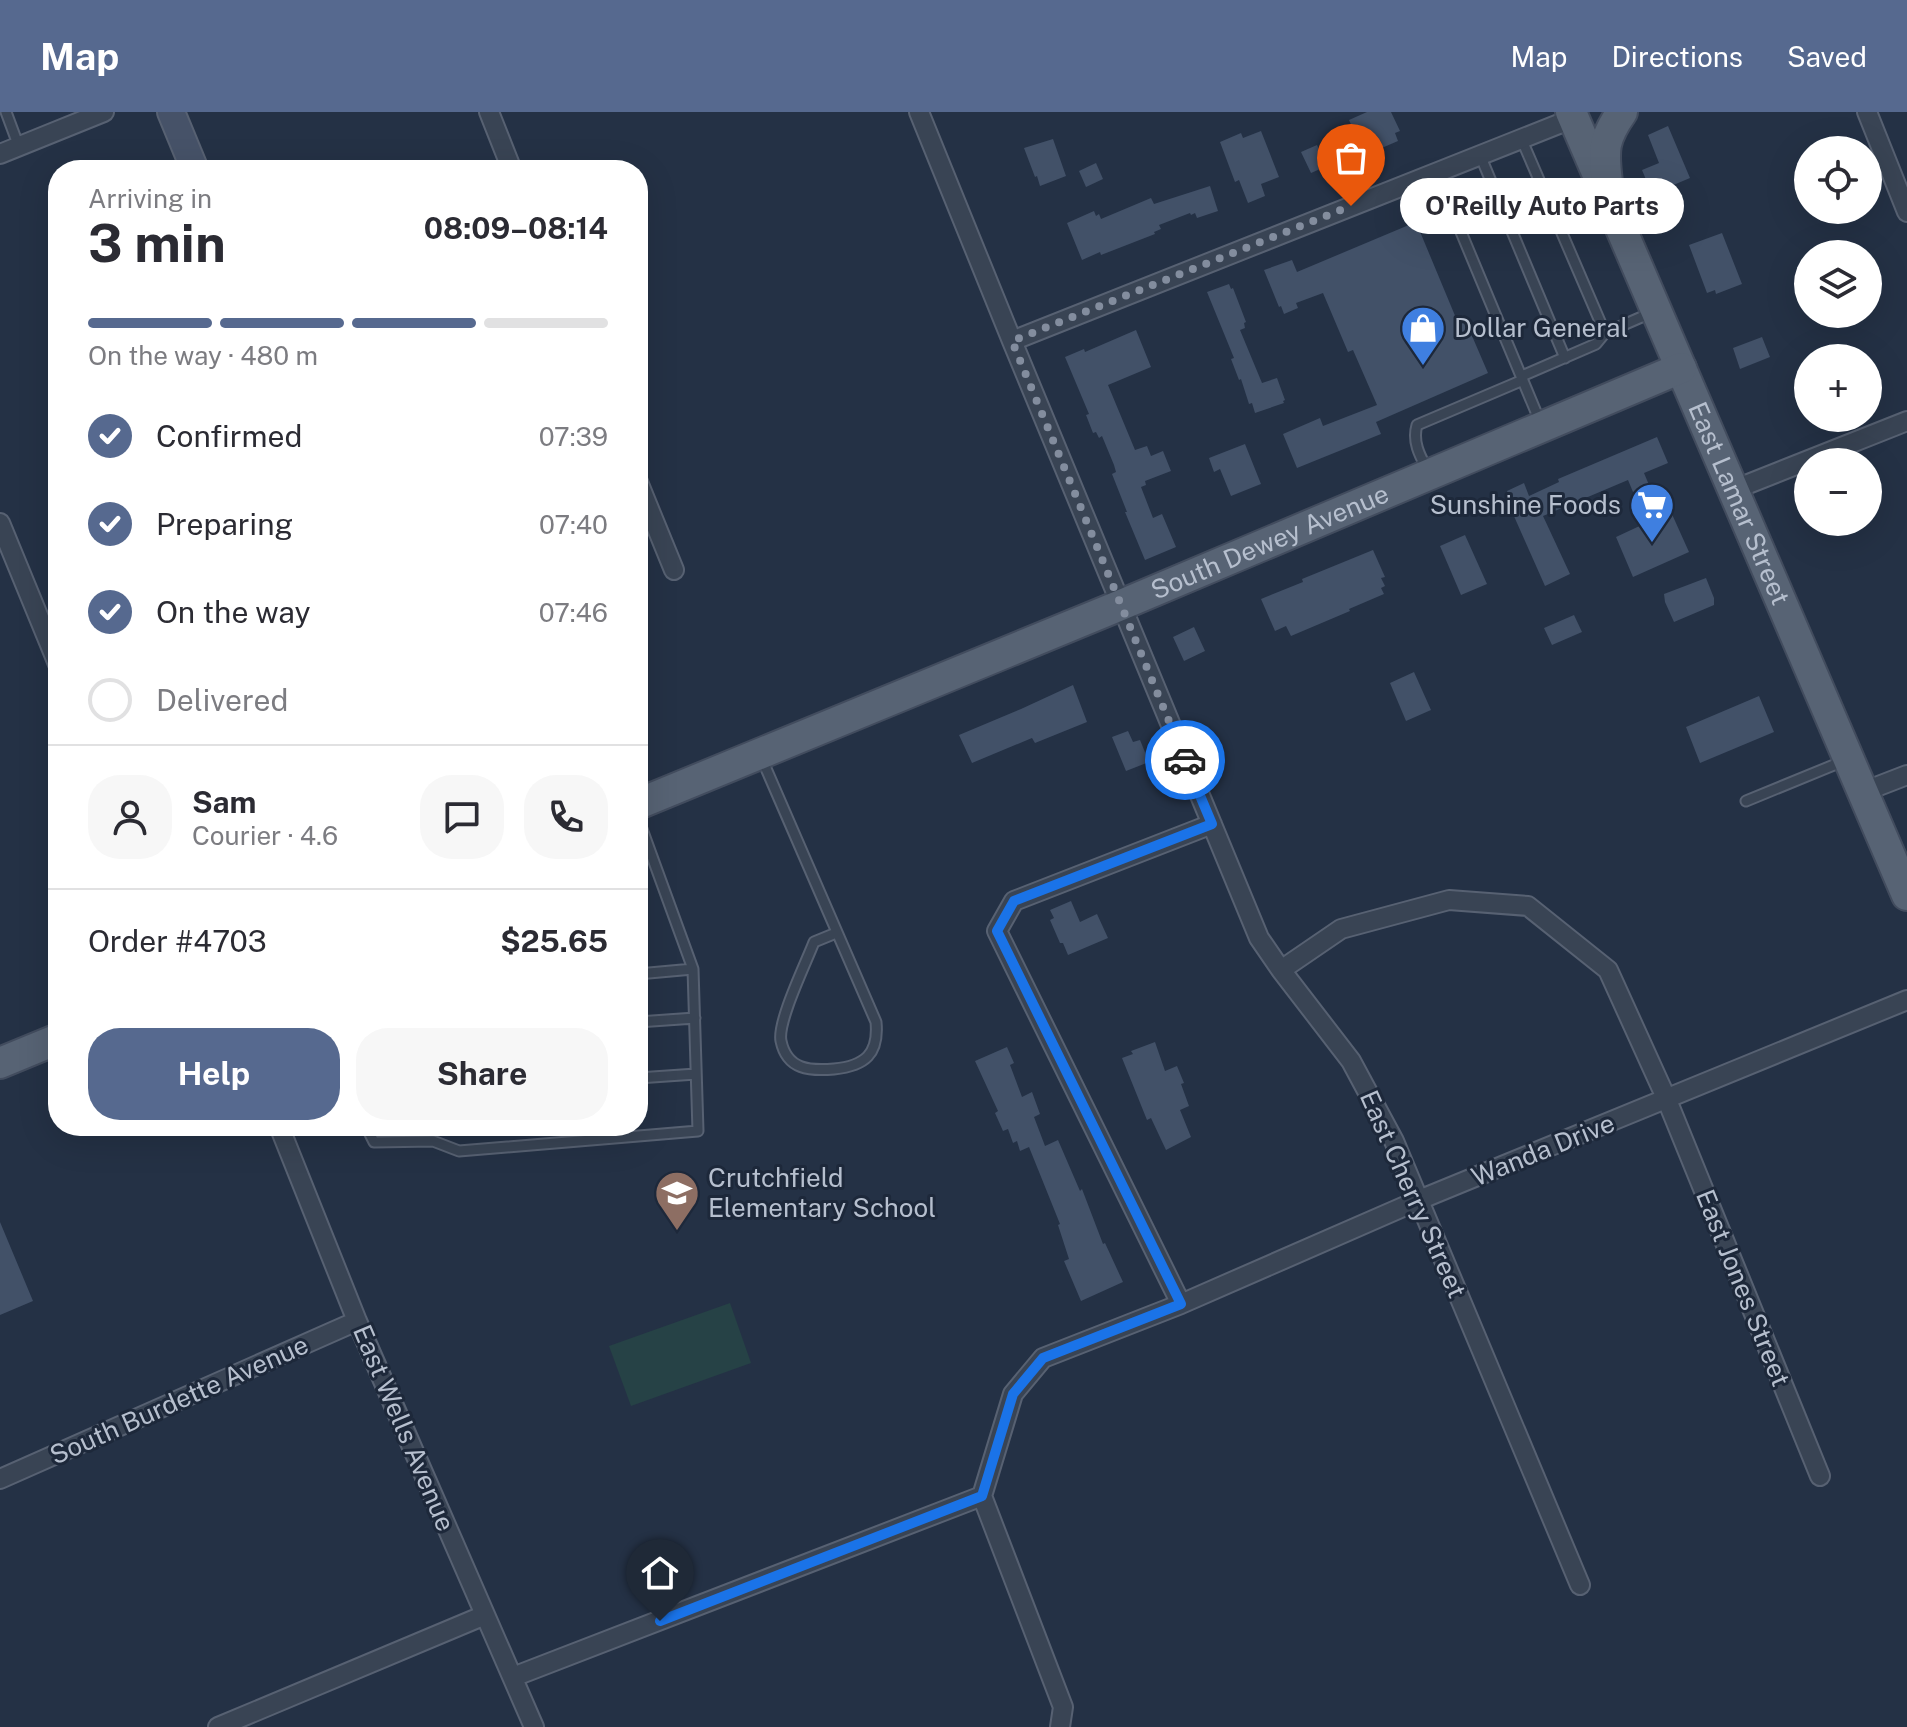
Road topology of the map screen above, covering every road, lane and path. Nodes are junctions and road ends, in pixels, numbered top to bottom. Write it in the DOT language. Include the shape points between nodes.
graph roads {
  1 [pos="6,112"];
  2 [pos="104,112"];
  3 [pos="171,112"];
  4 [pos="489,112"];
  5 [pos="919,112"];
  6 [pos="1622,112"];
  7 [pos="1867,112"];
  8 [pos="1578,114"];
  9 [pos="1521,138"];
  10 [pos="19,147"];
  11 [pos="0,154"];
  12 [pos="1480,155"];
  13 [pos="191,160"];
  14 [pos="508,160"];
  15 [pos="1436,172"];
  16 [pos="1609,200"];
  17 [pos="1907,212"];
  18 [pos="1656,310"];
  19 [pos="1605,333"];
  20 [pos="1012,341"];
  21 [pos="1565,358"];
  22 [pos="1681,368"];
  23 [pos="1522,378"];
  24 [pos="1907,421"];
  25 [pos="1543,428"];
  26 [pos="1429,475"];
  27 [pos="1733,490"];
  28 [pos="648,506"];
  29 [pos="0,523"];
  30 [pos="674,570"];
  31 [pos="1121,605"];
  32 [pos="48,640"];
  33 [pos="760,754"];
  34 [pos="1849,759"];
  35 [pos="1907,775"];
  36 [pos="1863,792"];
  37 [pos="648,800"];
  38 [pos="1746,801"];
  39 [pos="1212,824"];
  40 [pos="648,845"];
  41 [pos="1907,895"];
  42 [pos="836,933"];
  43 [pos="693,969"];
  44 [pos="1281,970"];
  45 [pos="648,973"];
  46 [pos="1907,1000"];
  47 [pos="695,1018"];
  48 [pos="648,1021"];
  49 [pos="48,1043"];
  50 [pos="0,1063"];
  51 [pos="696,1074"];
  52 [pos="648,1077"];
  53 [pos="1667,1100"];
  54 [pos="648,1135"];
  55 [pos="283,1136"];
  56 [pos="371,1136"];
  57 [pos="638,1136"];
  58 [pos="1419,1200"];
  59 [pos="1181,1304"];
  60 [pos="357,1321"];
  61 [pos="1820,1476"];
  62 [pos="0,1479"];
  63 [pos="982,1496"];
  64 [pos="1580,1585"];
  65 [pos="485,1615"];
  66 [pos="513,1677"];
  67 [pos="218,1727"];
  68 [pos="534,1727"];
  69 [pos="1060,1727"];
  1 -- 10 [label="lane"];
  2 -- 10 [label="street"];
  3 -- 13 [label="street"];
  4 -- 14 [label="street"];
  5 -- 20 [label="street, East Cherry Street"];
  6 -- 16 [label="main road" via="1609,131 1603,155"];
  7 -- 17 [label="street"];
  8 -- 9 [label="street"];
  8 -- 16 [label="main road, East Lamar Street"];
  9 -- 12 [label="street"];
  9 -- 19 [label="lane"];
  10 -- 11 [label="street"];
  12 -- 15 [label="street"];
  12 -- 21 [label="lane"];
  15 -- 20 [label="street"];
  15 -- 23 [label="lane"];
  16 -- 18 [label="main road, East Lamar Street"];
  18 -- 19 [label="lane"];
  18 -- 22 [label="main road, East Lamar Street"];
  19 -- 21 [label="lane" via="1596,344"];
  20 -- 31 [label="street, East Cherry Street"];
  21 -- 23 [label="lane"];
  22 -- 25 [label="main road, South Dewey Avenue"];
  22 -- 27 [label="main road, East Lamar Street"];
  23 -- 25 [label="lane"];
  23 -- 26 [label="lane" via="1417,425 1416,446"];
  24 -- 27 [label="street"];
  25 -- 26 [label="main road, South Dewey Avenue"];
  26 -- 31 [label="main road, South Dewey Avenue"];
  27 -- 34 [label="main road, East Lamar Street"];
  28 -- 30 [label="street"];
  29 -- 32 [label="street"];
  31 -- 33 [label="main road, South Dewey Avenue"];
  31 -- 39 [label="street, East Cherry Street"];
  33 -- 37 [label="main road, South Dewey Avenue"];
  33 -- 42 [label="lane"];
  34 -- 36 [label="main road, East Lamar Street"];
  34 -- 38 [label="lane"];
  35 -- 36 [label="street"];
  36 -- 41 [label="main road, East Lamar Street"];
  39 -- 44 [label="street, East Cherry Street" via="1259,938"];
  39 -- 59 [label="street" via="1014,901 997,931"];
  40 -- 43 [label="lane"];
  42 -- 42 [label="lane" via="876,1022 877,1037 872,1051 852,1067 813,1071 788,1058 782,1024 814,942"];
  43 -- 45 [label="lane"];
  43 -- 47 [label="lane"];
  44 -- 53 [label="street, East Jones Street" via="1341,929 1449,900 1528,906 1608,970"];
  44 -- 58 [label="street, East Cherry Street" via="1351,1061"];
  46 -- 53 [label="street, Wanda Drive"];
  47 -- 48 [label="lane"];
  47 -- 51 [label="lane"];
  49 -- 50 [label="main road"];
  51 -- 52 [label="lane"];
  51 -- 54 [label="lane" via="698,1131"];
  53 -- 58 [label="street, Wanda Drive"];
  53 -- 61 [label="street, East Jones Street"];
  55 -- 60 [label="street, East Wells Avenue"];
  56 -- 57 [label="lane" via="374,1142 433,1141 459,1151"];
  58 -- 59 [label="street, Wanda Drive"];
  58 -- 64 [label="street, East Cherry Street"];
  59 -- 63 [label="street, Wanda Drive" via="1043,1358 1013,1394"];
  60 -- 62 [label="street, South Burdette Avenue"];
  60 -- 65 [label="street, East Wells Avenue"];
  63 -- 66 [label="street"];
  63 -- 69 [label="street" via="1063,1707"];
  65 -- 66 [label="street, East Wells Avenue"];
  65 -- 67 [label="street"];
  66 -- 68 [label="street, East Wells Avenue"];
}
